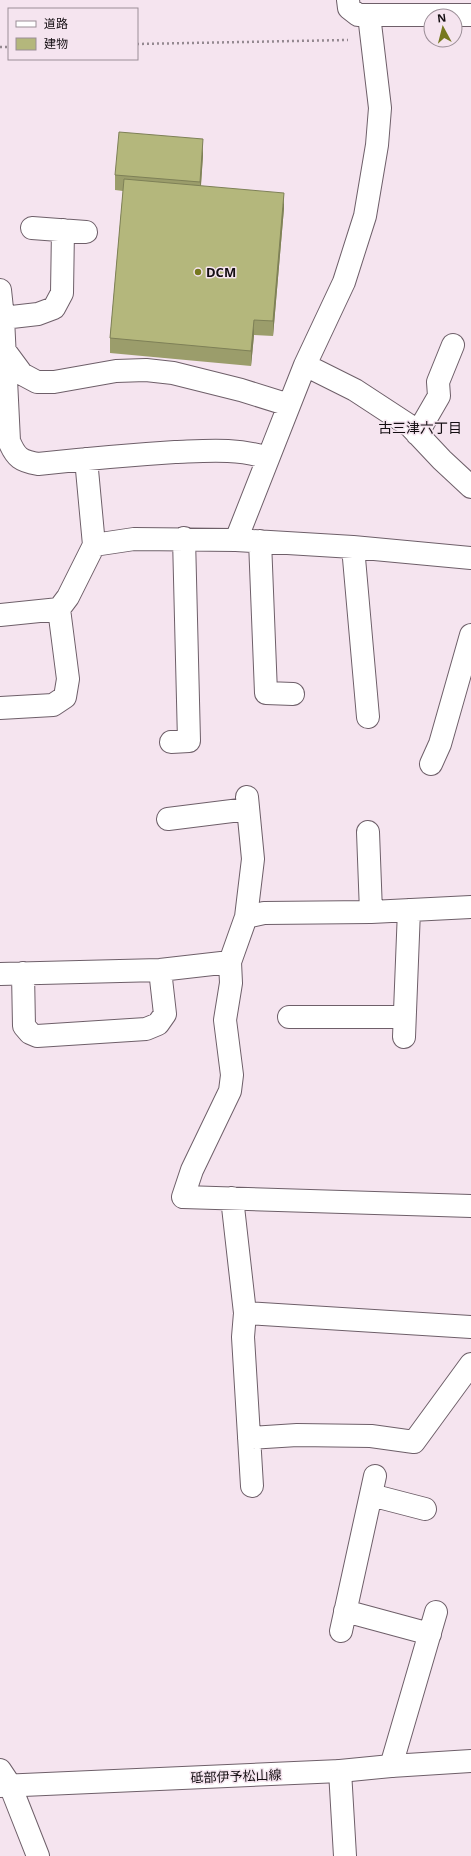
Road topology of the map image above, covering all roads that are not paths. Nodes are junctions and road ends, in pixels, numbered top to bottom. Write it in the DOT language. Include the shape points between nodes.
graph roads {
  1 [pos="348,0"];
  2 [pos="368,15"];
  3 [pos="471,15"];
  4 [pos="32,228"];
  5 [pos="63,230"];
  6 [pos="86,232"];
  7 [pos="0,290"];
  8 [pos="3,318"];
  9 [pos="453,345"];
  10 [pos="5,351"];
  11 [pos="305,365"];
  12 [pos="289,405"];
  13 [pos="417,434"];
  14 [pos="268,458"];
  15 [pos="86,459"];
  16 [pos="471,487"];
  17 [pos="184,538"];
  18 [pos="236,540"];
  19 [pos="260,541"];
  20 [pos="94,545"];
  21 [pos="353,547"];
  22 [pos="471,558"];
  23 [pos="59,609"];
  24 [pos="0,615"];
  25 [pos="471,635"];
  26 [pos="293,694"];
  27 [pos="0,708"];
  28 [pos="368,717"];
  29 [pos="171,742"];
  30 [pos="431,764"];
  31 [pos="168,819"];
  32 [pos="368,832"];
  33 [pos="471,907"];
  34 [pos="409,910"];
  35 [pos="371,912"];
  36 [pos="246,917"];
  37 [pos="230,962"];
  38 [pos="160,970"];
  39 [pos="23,973"];
  40 [pos="0,974"];
  41 [pos="289,1017"];
  42 [pos="232,1198"];
  43 [pos="471,1206"];
  44 [pos="244,1313"];
  45 [pos="471,1327"];
  46 [pos="471,1364"];
  47 [pos="249,1438"];
  48 [pos="252,1486"];
  49 [pos="425,1508"];
  50 [pos="436,1612"];
  51 [pos="430,1634"];
  52 [pos="471,1761"];
  53 [pos="390,1766"];
  54 [pos="340,1771"];
  55 [pos="3,1781"];
  56 [pos="38,1856"];
  57 [pos="345,1856"];
  1 -- 2 [label="street" via="349,8 358,15"];
  2 -- 3 [label="street"];
  2 -- 11 [label="street" via="380,108 377,145 364,216 344,282"];
  4 -- 5 [label="street"];
  5 -- 6 [label="street"];
  5 -- 8 [label="street" via="62,293 54,308 38,314"];
  7 -- 8 [label="street"];
  8 -- 10 [label="street"];
  9 -- 13 [label="street" via="438,382 439,396"];
  10 -- 12 [label="street" via="22,374 37,382 54,382 116,371 146,370 173,373"];
  10 -- 15 [label="street" via="9,441 14,453 24,462 38,464"];
  11 -- 12 [label="street"];
  11 -- 13 [label="street" via="355,390 410,426"];
  12 -- 14 [label="street"];
  13 -- 16 [label="street" via="465,484"];
  14 -- 15 [label="street" via="246,452 217,450"];
  14 -- 18 [label="street"];
  15 -- 20 [label="street"];
  17 -- 18 [label="street"];
  17 -- 20 [label="street" via="134,539"];
  17 -- 29 [label="street" via="189,741"];
  18 -- 19 [label="street"];
  19 -- 21 [label="street"];
  19 -- 26 [label="street" via="266,693"];
  20 -- 23 [label="street" via="68,597"];
  21 -- 22 [label="street"];
  21 -- 28 [label="street"];
  23 -- 24 [label="street"];
  23 -- 27 [label="street" via="68,679 65,696 53,704"];
  25 -- 30 [label="street" via="440,744"];
  31 -- 36 [label="street" via="248,803 253,859"];
  32 -- 35 [label="street"];
  33 -- 34 [label="street"];
  34 -- 35 [label="street"];
  34 -- 41 [label="street" via="404,1027"];
  35 -- 36 [label="street" via="264,914"];
  36 -- 37 [label="street"];
  37 -- 38 [label="street"];
  37 -- 42 [label="street" via="231,983 225,1020 232,1075 230,1091 192,1170 182,1197"];
  38 -- 39 [label="street"];
  38 -- 39 [label="street" via="165,1014 158,1024 146,1029 37,1036 24,1026"];
  39 -- 40 [label="street"];
  42 -- 43 [label="street"];
  42 -- 44 [label="street"];
  44 -- 45 [label="street"];
  44 -- 47 [label="street"];
  46 -- 47 [label="street" via="414,1442 371,1436 297,1435"];
  47 -- 48 [label="street"];
  49 -- 51 [label="street" via="373,1486 343,1621"];
  50 -- 51 [label="street"];
  51 -- 53 [label="street"];
  52 -- 53 [label="street, 砥部伊予松山線"];
  53 -- 54 [label="street, 砥部伊予松山線"];
  54 -- 55 [label="street, 砥部伊予松山線"];
  54 -- 57 [label="street"];
  55 -- 56 [label="street"];
}
